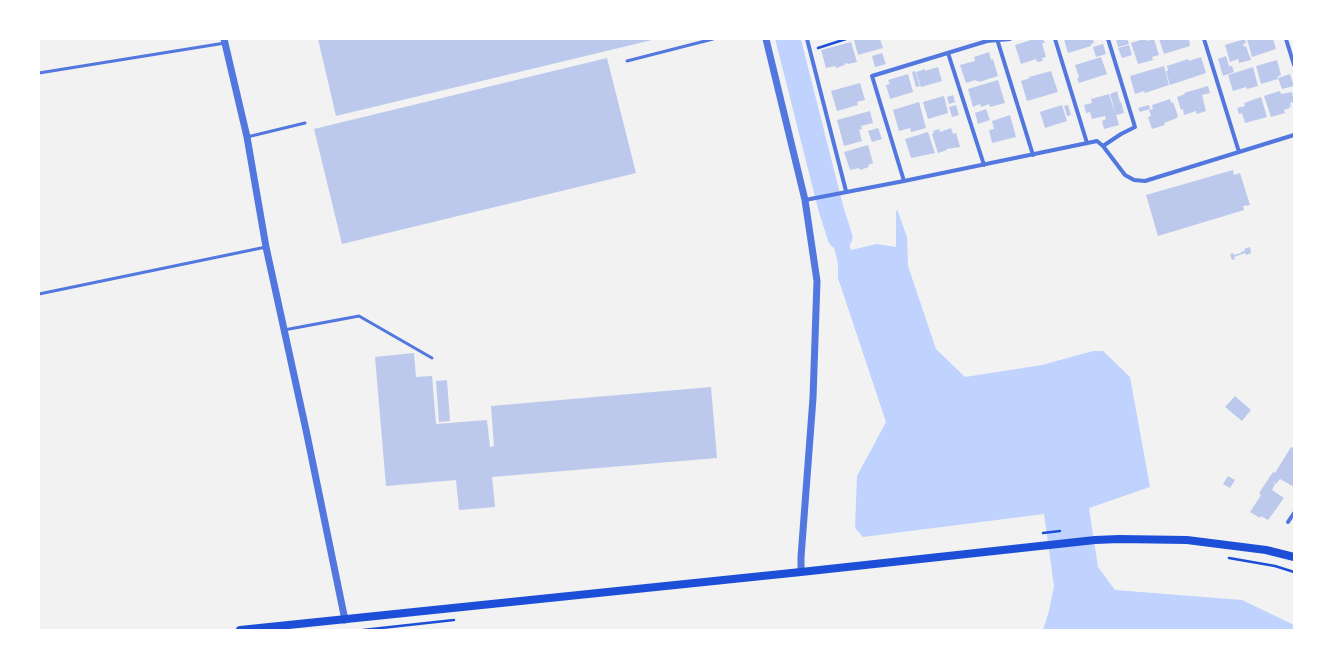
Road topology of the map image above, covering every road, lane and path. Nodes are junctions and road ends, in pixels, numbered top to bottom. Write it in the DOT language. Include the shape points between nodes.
graph roads {
  1 [pos="713,39"];
  2 [pos="766,39"];
  3 [pos="807,39"];
  4 [pos="846,39"];
  5 [pos="1010,39"];
  6 [pos="1055,39"];
  7 [pos="1108,39"];
  8 [pos="1204,39"];
  9 [pos="1286,39"];
  10 [pos="997,40"];
  11 [pos="225,41"];
  12 [pos="810,50"];
  13 [pos="948,53"];
  14 [pos="627,61"];
  15 [pos="1294,65"];
  16 [pos="39,73"];
  17 [pos="305,123"];
  18 [pos="1294,135"];
  19 [pos="247,137"];
  20 [pos="1087,143"];
  21 [pos="1103,146"];
  22 [pos="1239,152"];
  23 [pos="1033,155"];
  24 [pos="984,165"];
  25 [pos="904,181"];
  26 [pos="846,191"];
  27 [pos="804,200"];
  28 [pos="266,246"];
  29 [pos="39,294"];
  30 [pos="284,330"];
  31 [pos="432,358"];
  32 [pos="1294,514"];
  33 [pos="1288,522"];
  34 [pos="1226,557"];
  35 [pos="1294,557"];
  36 [pos="801,572"];
  37 [pos="1294,572"];
  38 [pos="344,620"];
  39 [pos="240,630"];
  1 -- 14 [label="lane"];
  2 -- 27 [label="street"];
  3 -- 12 [label="street"];
  4 -- 12 [label="path"];
  5 -- 10 [label="street"];
  6 -- 20 [label="street"];
  7 -- 21 [label="street" via="1135,127"];
  8 -- 22 [label="street"];
  9 -- 15 [label="street"];
  10 -- 13 [label="street"];
  10 -- 23 [label="street"];
  11 -- 16 [label="lane"];
  11 -- 19 [label="street"];
  12 -- 26 [label="street"];
  13 -- 24 [label="street"];
  13 -- 25 [label="street" via="872,76"];
  17 -- 19 [label="lane"];
  18 -- 22 [label="street"];
  19 -- 28 [label="street"];
  20 -- 21 [label="street" via="1098,142"];
  20 -- 23 [label="street"];
  21 -- 22 [label="street" via="1125,175 1142,181"];
  23 -- 24 [label="street"];
  24 -- 25 [label="street"];
  25 -- 26 [label="street"];
  26 -- 27 [label="street"];
  27 -- 36 [label="street" via="817,282 813,398"];
  28 -- 29 [label="lane"];
  28 -- 30 [label="street"];
  30 -- 31 [label="lane" via="359,316"];
  30 -- 38 [label="street"];
  32 -- 33 [label="street"];
  34 -- 37 [label="path"];
  35 -- 36 [label="main road" via="1266,550 1187,540 1095,540"];
  36 -- 38 [label="main road"];
  38 -- 39 [label="main road"];
}
